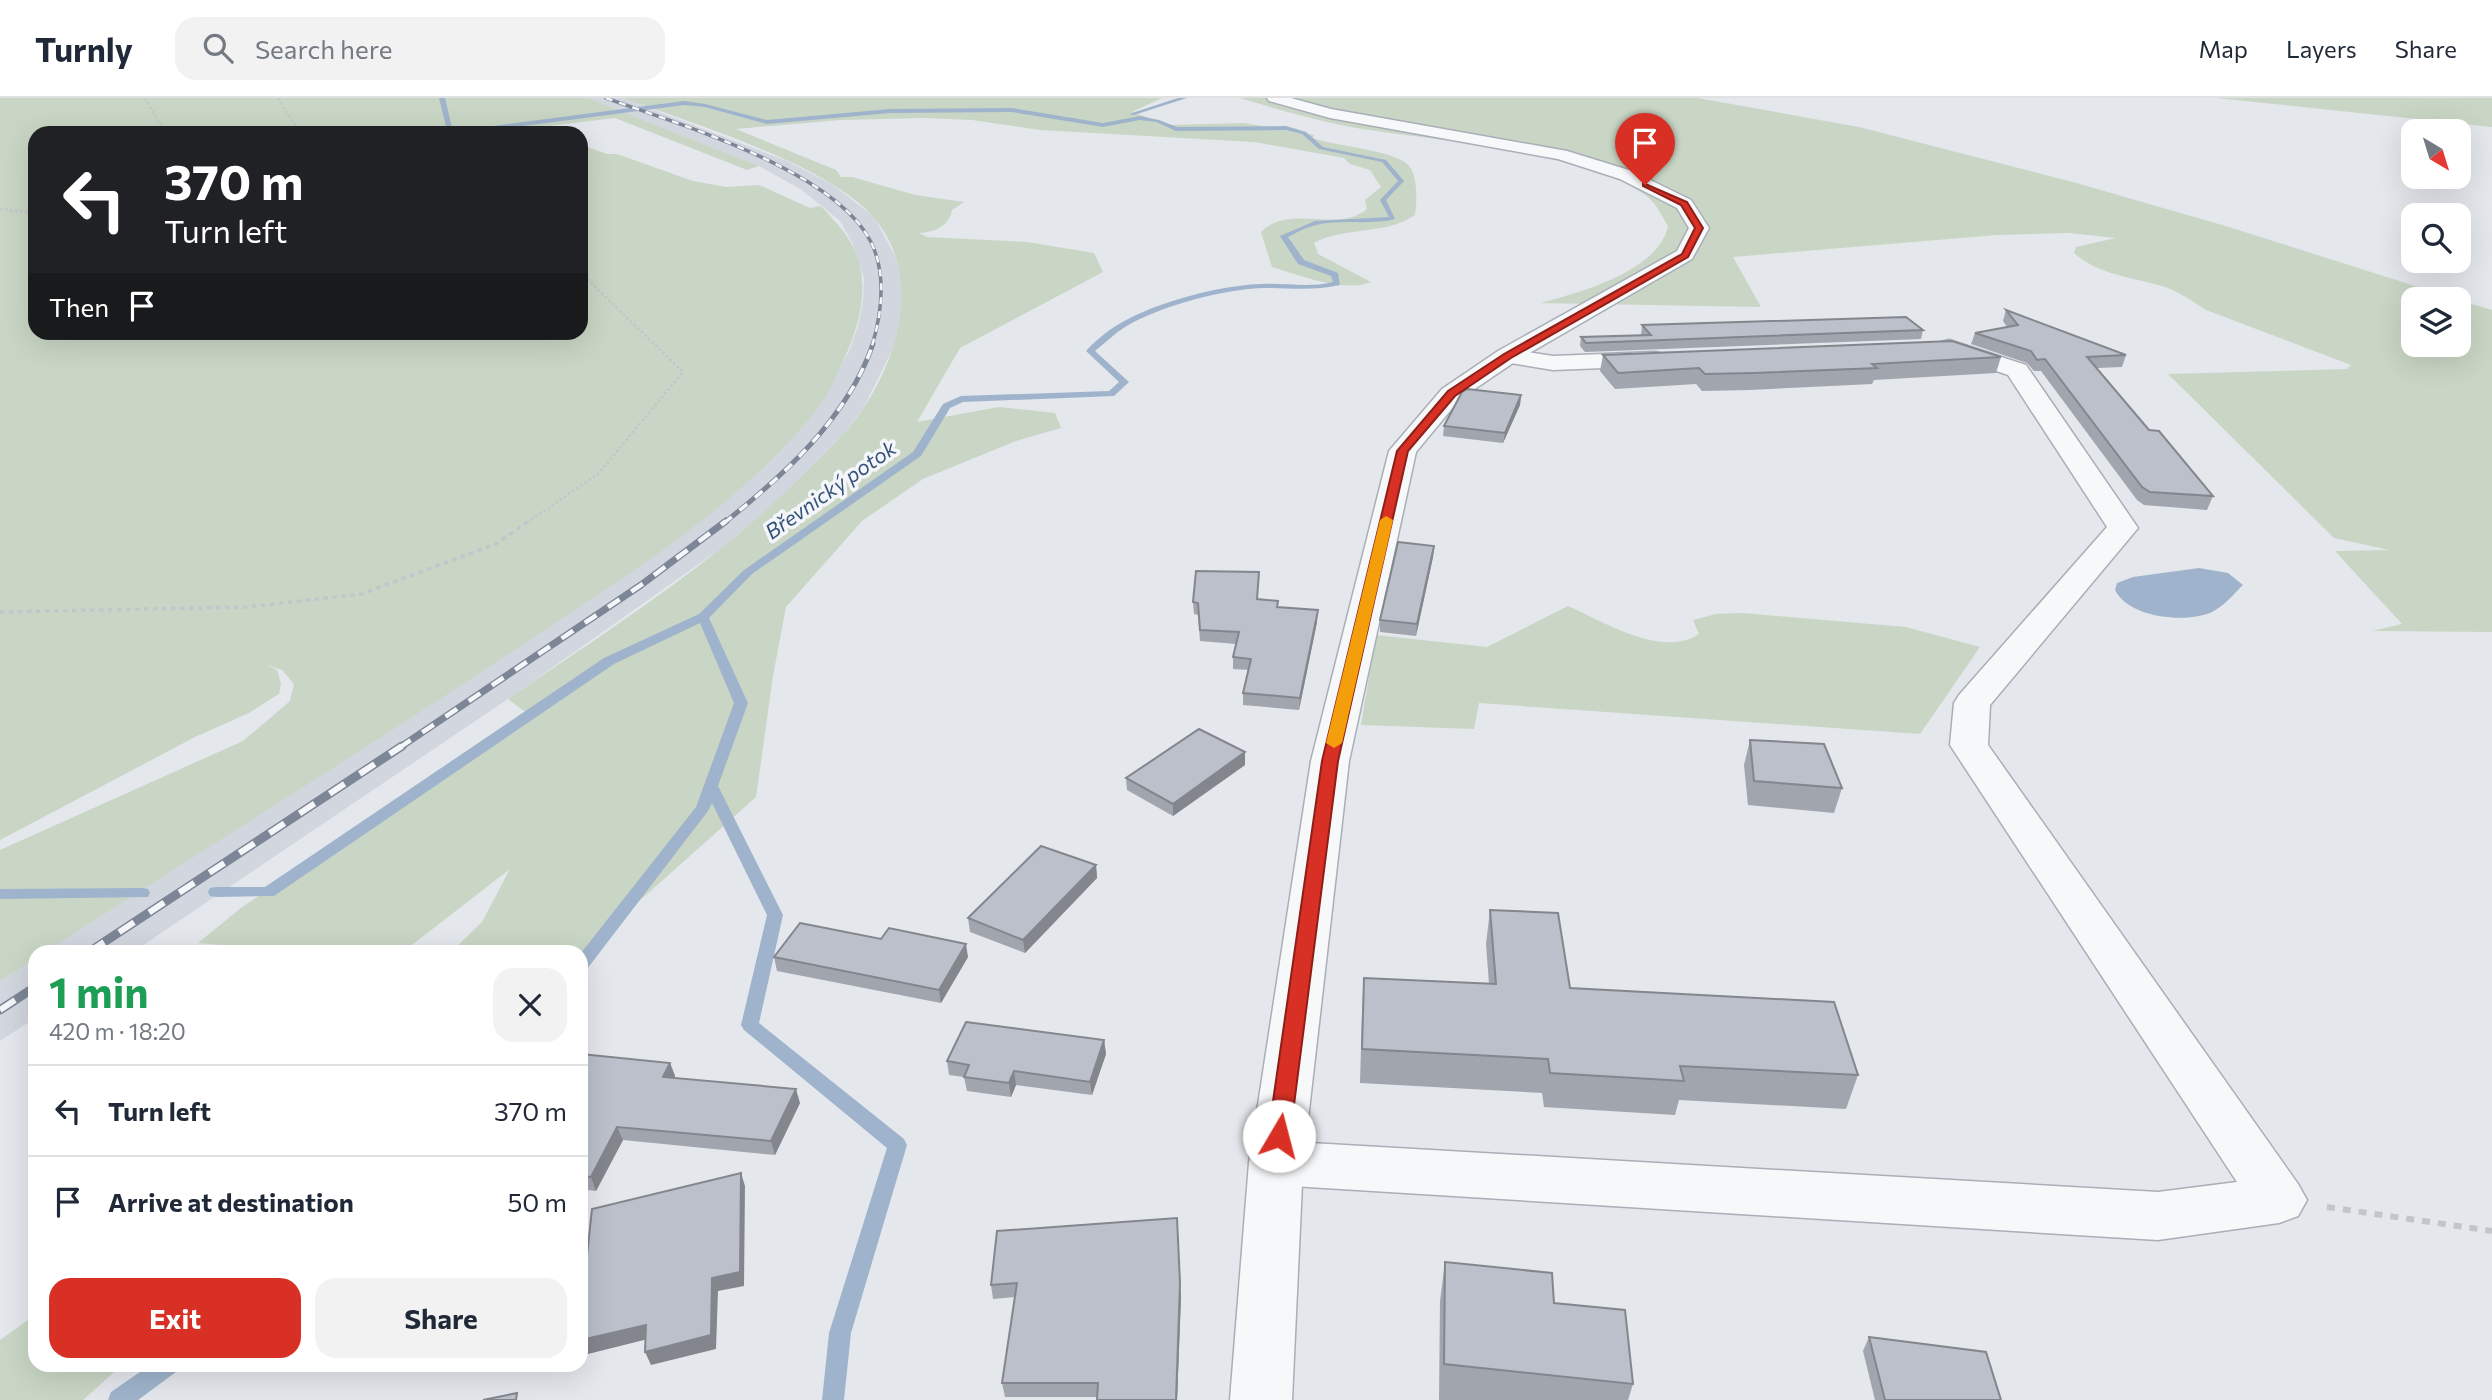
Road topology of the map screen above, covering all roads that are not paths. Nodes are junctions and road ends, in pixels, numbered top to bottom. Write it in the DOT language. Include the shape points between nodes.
graph roads {
  1 [pos="1274,98"];
  2 [pos="1909,349"];
  3 [pos="1507,356"];
  4 [pos="1690,358"];
  5 [pos="1276,1163"];
  6 [pos="1261,1400"];
  1 -- 3 [label="street" via="1330,113 1562,155 1626,175 1684,204 1699,228 1685,256"];
  2 -- 5 [label="street" via="1950,347 2017,370 2123,528 1972,703 1969,745 2279,1200 2158,1216"];
  3 -- 4 [label="street" via="1553,363"];
  3 -- 5 [label="street" via="1451,394 1403,451 1330,761"];
  5 -- 6 [label="street"];
}
